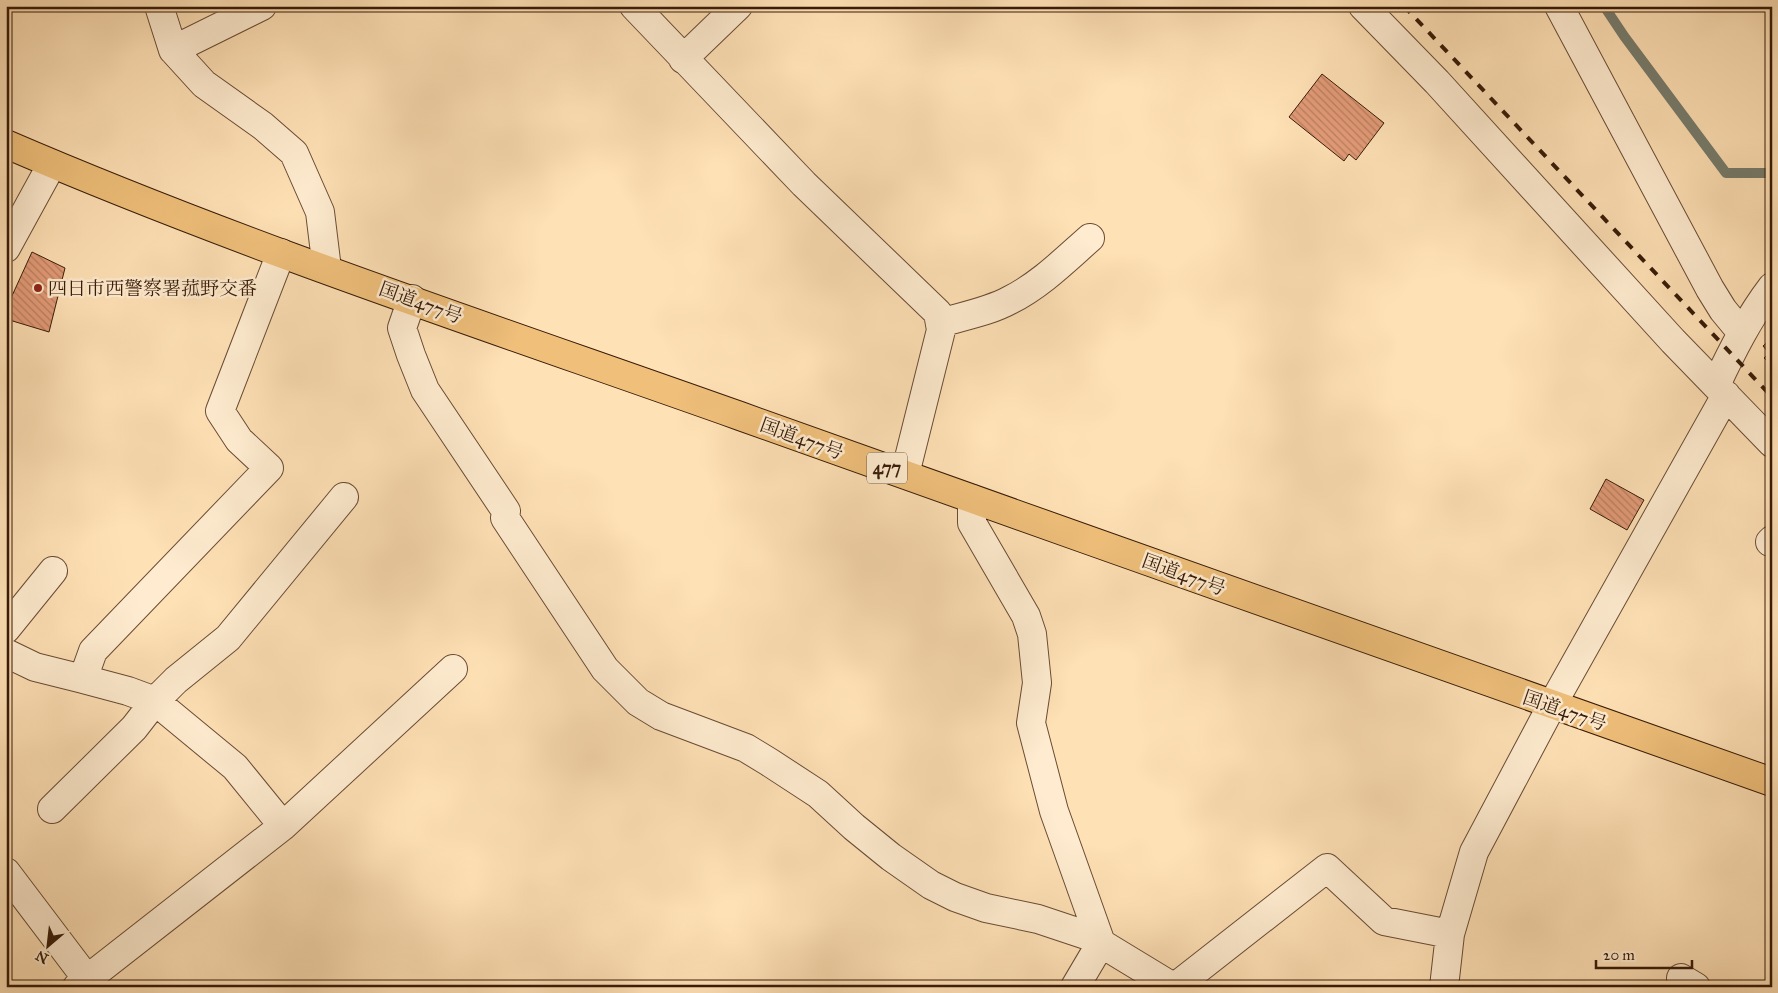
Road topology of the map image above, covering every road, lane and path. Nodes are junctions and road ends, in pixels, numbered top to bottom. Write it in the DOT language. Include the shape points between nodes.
graph roads {
  1 [pos="160,6"];
  2 [pos="262,6"];
  3 [pos="634,6"];
  4 [pos="738,6"];
  5 [pos="1363,6"];
  6 [pos="1559,6"];
  7 [pos="172,50"];
  8 [pos="683,59"];
  9 [pos="6,144"];
  10 [pos="52,164"];
  11 [pos="1090,238"];
  12 [pos="6,248"];
  13 [pos="281,253"];
  14 [pos="328,269"];
  15 [pos="1772,287"];
  16 [pos="412,299"];
  17 [pos="940,323"];
  18 [pos="1742,333"];
  19 [pos="1721,390"];
  20 [pos="1772,443"];
  21 [pos="904,474"];
  22 [pos="344,497"];
  23 [pos="972,499"];
  24 [pos="53,571"];
  25 [pos="6,629"];
  26 [pos="6,653"];
  27 [pos="453,669"];
  28 [pos="83,679"];
  29 [pos="154,702"];
  30 [pos="1552,705"];
  31 [pos="1772,782"];
  32 [pos="52,809"];
  33 [pos="283,826"];
  34 [pos="6,872"];
  35 [pos="1450,934"];
  36 [pos="1101,943"];
  37 [pos="82,983"];
  38 [pos="1075,987"];
  39 [pos="1174,987"];
  40 [pos="1444,987"];
  1 -- 7 [label="street"];
  2 -- 7 [label="street"];
  3 -- 8 [label="street"];
  4 -- 8 [label="street"];
  5 -- 19 [label="street"];
  6 -- 18 [label="street" via="1710,289"];
  7 -- 14 [label="street" via="204,84 263,126 294,153 320,212"];
  8 -- 17 [label="street" via="804,184 938,313"];
  9 -- 10 [label="highway, 国道477号 / 477"];
  10 -- 12 [label="street"];
  10 -- 13 [label="highway, 国道477号 / 477"];
  11 -- 17 [label="street" via="1051,273 1011,300"];
  13 -- 14 [label="highway, 国道477号 / 477"];
  13 -- 28 [label="street" via="220,411 239,440 269,468 93,651"];
  14 -- 16 [label="highway, 国道477号 / 477"];
  15 -- 18 [label="street"];
  16 -- 21 [label="highway, 国道477号 / 477"];
  16 -- 36 [label="street" via="402,328 425,390 605,669 638,702 661,716 746,748 769,762 818,794 854,828 931,885 986,908 1038,919"];
  17 -- 21 [label="street" via="941,330"];
  18 -- 19 [label="street"];
  19 -- 20 [label="street"];
  19 -- 30 [label="street"];
  21 -- 23 [label="highway, 国道477号 / 477"];
  22 -- 29 [label="street" via="228,638"];
  23 -- 30 [label="highway, 国道477号 / 477"];
  23 -- 36 [label="street" via="972,523 1026,616 1032,634 1037,683 1031,723 1054,811"];
  24 -- 25 [label="street"];
  26 -- 28 [label="street" via="35,666"];
  27 -- 33 [label="street"];
  28 -- 29 [label="street"];
  29 -- 32 [label="street" via="134,728"];
  29 -- 33 [label="street" via="235,767"];
  30 -- 31 [label="highway, 国道477号 / 477"];
  30 -- 35 [label="street" via="1474,852"];
  33 -- 37 [label="street"];
  34 -- 37 [label="street"];
  35 -- 39 [label="street" via="1384,921 1327,868"];
  35 -- 40 [label="street"];
  36 -- 38 [label="street"];
  36 -- 39 [label="street"];
}
